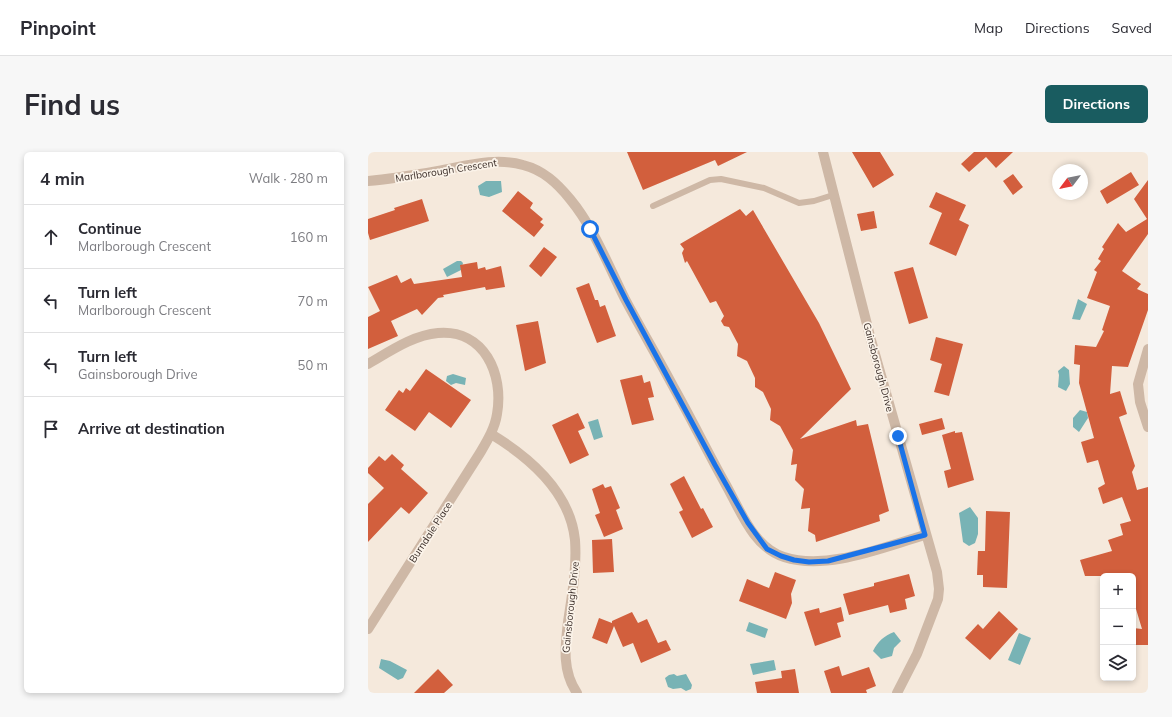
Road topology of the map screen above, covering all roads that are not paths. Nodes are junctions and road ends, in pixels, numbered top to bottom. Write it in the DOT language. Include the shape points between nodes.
graph roads {
  1 [pos="823,152"];
  2 [pos="368,182"];
  3 [pos="833,195"];
  4 [pos="653,206"];
  5 [pos="1148,349"];
  6 [pos="368,364"];
  7 [pos="1148,427"];
  8 [pos="491,434"];
  9 [pos="925,535"];
  10 [pos="368,629"];
  11 [pos="577,693"];
  12 [pos="897,693"];
  1 -- 3 [label="street, Gainsborough Drive"];
  2 -- 9 [label="street, Marlborough Crescent" via="488,162 508,162 542,172 569,198 590,229 718,472 748,523 767,549 794,560 828,561"];
  3 -- 4 [label="lane" via="798,203 764,188 722,179 710,180"];
  3 -- 9 [label="street, Gainsborough Drive"];
  5 -- 7 [label="street" via="1138,384 1140,402"];
  6 -- 8 [label="street, Burndale Place" via="400,346 428,335 446,333 470,340 488,357 497,379 499,398"];
  8 -- 10 [label="street, Burndale Place"];
  8 -- 11 [label="street, Gainsborough Drive" via="519,454 553,486 562,499 570,520 574,539 574,587 565,644 566,664"];
  9 -- 12 [label="street, Gainsborough Drive" via="937,572 938,598 917,654"];
}
